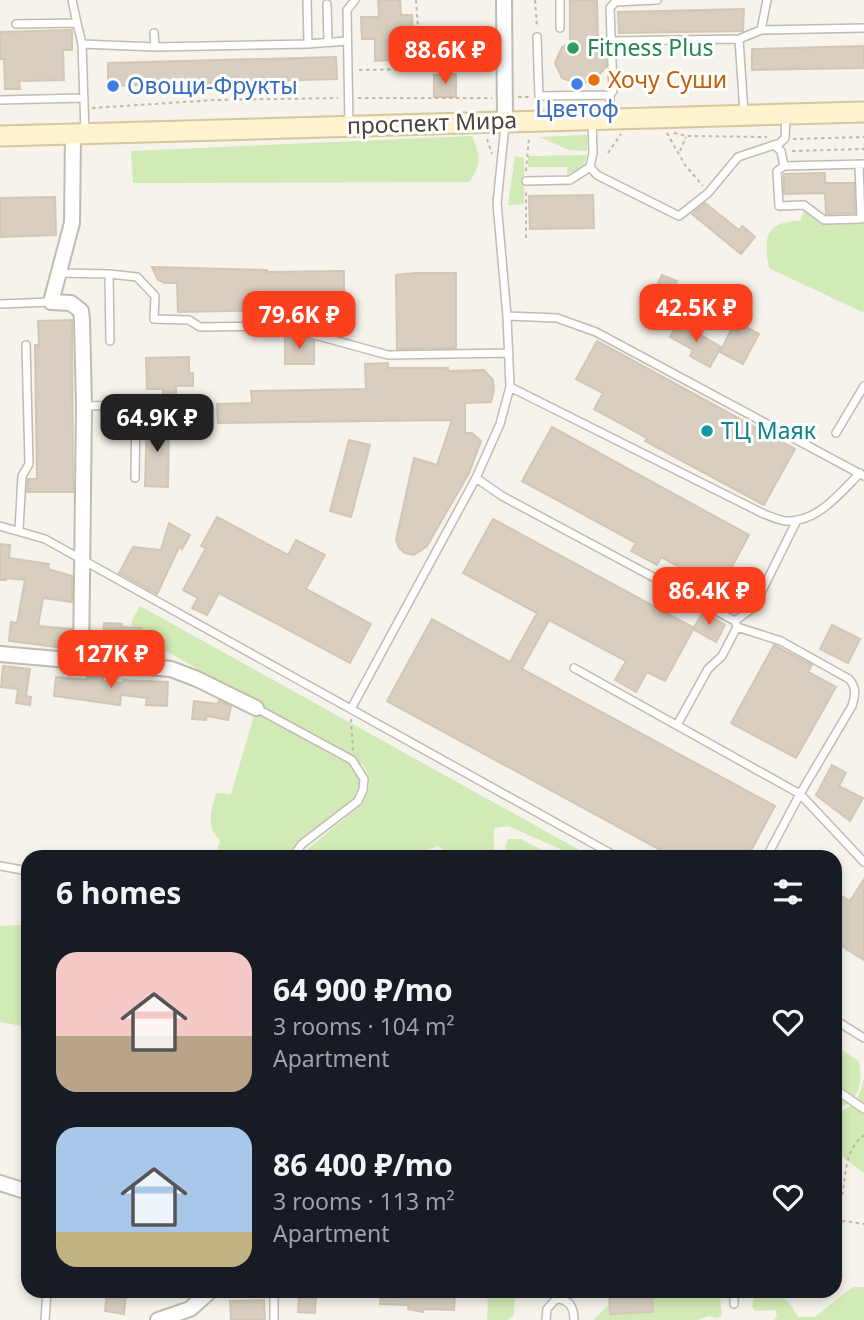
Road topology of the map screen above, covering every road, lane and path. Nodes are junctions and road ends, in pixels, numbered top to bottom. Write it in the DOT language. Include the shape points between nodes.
graph roads {
  1 [pos="72,0"];
  2 [pos="307,0"];
  3 [pos="355,0"];
  4 [pos="416,0"];
  5 [pos="504,0"];
  6 [pos="535,0"];
  7 [pos="559,0"];
  8 [pos="657,0"];
  9 [pos="768,0"];
  10 [pos="626,1"];
  11 [pos="327,4"];
  12 [pos="77,23"];
  13 [pos="16,24"];
  14 [pos="560,28"];
  15 [pos="864,28"];
  16 [pos="761,30"];
  17 [pos="154,33"];
  18 [pos="537,37"];
  19 [pos="739,39"];
  20 [pos="328,41"];
  21 [pos="347,41"];
  22 [pos="611,41"];
  23 [pos="82,44"];
  24 [pos="308,44"];
  25 [pos="155,47"];
  26 [pos="488,68"];
  27 [pos="421,69"];
  28 [pos="348,70"];
  29 [pos="610,95"];
  30 [pos="539,96"];
  31 [pos="498,97"];
  32 [pos="517,97"];
  33 [pos="523,97"];
  34 [pos="84,98"];
  35 [pos="349,98"];
  36 [pos="0,100"];
  37 [pos="530,106"];
  38 [pos="84,108"];
  39 [pos="864,112"];
  40 [pos="786,113"];
  41 [pos="744,114"];
  42 [pos="505,121"];
  43 [pos="608,123"];
  44 [pos="349,125"];
  45 [pos="79,132"];
  46 [pos="0,136"];
  47 [pos="687,136"];
  48 [pos="864,137"];
  49 [pos="785,138"];
  50 [pos="774,145"];
  51 [pos="864,149"];
  52 [pos="781,151"];
  53 [pos="680,152"];
  54 [pos="608,153"];
  55 [pos="862,165"];
  56 [pos="785,166"];
  57 [pos="590,167"];
  58 [pos="526,181"];
  59 [pos="708,193"];
  60 [pos="60,273"];
  61 [pos="109,274"];
  62 [pos="51,302"];
  63 [pos="0,304"];
  64 [pos="507,316"];
  65 [pos="110,341"];
  66 [pos="26,345"];
  67 [pos="509,353"];
  68 [pos="864,386"];
  69 [pos="510,387"];
  70 [pos="84,406"];
  71 [pos="836,433"];
  72 [pos="862,475"];
  73 [pos="135,478"];
  74 [pos="476,478"];
  75 [pos="797,520"];
  76 [pos="0,526"];
  77 [pos="19,530"];
  78 [pos="83,561"];
  79 [pos="736,624"];
  80 [pos="0,654"];
  81 [pos="81,662"];
  82 [pos="574,668"];
  83 [pos="352,707"];
  84 [pos="256,708"];
  85 [pos="677,725"];
  86 [pos="352,760"];
  87 [pos="800,793"];
  88 [pos="298,850"];
  89 [pos="606,850"];
  90 [pos="770,850"];
  91 [pos="864,862"];
  92 [pos="0,866"];
  93 [pos="21,870"];
  94 [pos="842,1024"];
  95 [pos="864,1038"];
  96 [pos="842,1094"];
  97 [pos="864,1109"];
  98 [pos="864,1135"];
  99 [pos="0,1183"];
  100 [pos="21,1190"];
  101 [pos="842,1192"];
  102 [pos="842,1221"];
  103 [pos="864,1224"];
  104 [pos="47,1298"];
  105 [pos="202,1298"];
  106 [pos="274,1298"];
  107 [pos="554,1298"];
  108 [pos="562,1298"];
  109 [pos="734,1298"];
  110 [pos="734,1304"];
  111 [pos="45,1320"];
  112 [pos="158,1320"];
  113 [pos="274,1320"];
  114 [pos="546,1320"];
  115 [pos="574,1320"];
  1 -- 12 [label="lane"];
  2 -- 24 [label="lane"];
  3 -- 21 [label="lane" via="347,9"];
  4 -- 27 [label="path"];
  5 -- 42 [label="street"];
  6 -- 18 [label="path"];
  7 -- 14 [label="lane"];
  8 -- 10 [label="lane"];
  9 -- 16 [label="lane"];
  10 -- 22 [label="lane" via="610,8"];
  11 -- 20 [label="lane"];
  12 -- 13 [label="lane"];
  12 -- 23 [label="lane"];
  15 -- 16 [label="lane"];
  16 -- 19 [label="lane"];
  17 -- 25 [label="lane"];
  18 -- 30 [label="lane"];
  19 -- 22 [label="lane"];
  19 -- 41 [label="lane"];
  20 -- 21 [label="lane"];
  20 -- 24 [label="lane"];
  21 -- 28 [label="lane"];
  22 -- 29 [label="lane"];
  23 -- 25 [label="lane"];
  23 -- 34 [label="lane"];
  24 -- 25 [label="lane"];
  26 -- 27 [label="path"];
  27 -- 28 [label="path"];
  28 -- 35 [label="lane"];
  29 -- 30 [label="lane"];
  29 -- 43 [label="lane"];
  30 -- 33 [label="path"];
  31 -- 35 [label="path"];
  32 -- 33 [label="path"];
  33 -- 37 [label="path"];
  34 -- 36 [label="lane"];
  34 -- 38 [label="lane"];
  35 -- 38 [label="path"];
  35 -- 44 [label="lane"];
  38 -- 45 [label="lane"];
  39 -- 40 [label="main road, проспект Мира"];
  40 -- 41 [label="main road, проспект Мира"];
  40 -- 49 [label="lane"];
  41 -- 43 [label="main road, проспект Мира"];
  42 -- 43 [label="main road, проспект Мира"];
  42 -- 44 [label="main road, проспект Мира"];
  42 -- 64 [label="lane" via="496,203"];
  43 -- 54 [label="path"];
  43 -- 57 [label="lane"];
  44 -- 45 [label="main road, проспект Мира"];
  45 -- 46 [label="main road, проспект Мира"];
  45 -- 60 [label="street" via="72,223"];
  47 -- 49 [label="path"];
  47 -- 53 [label="path"];
  47 -- 53 [label="path" via="667,132"];
  48 -- 49 [label="path"];
  49 -- 50 [label="lane"];
  50 -- 52 [label="lane"];
  50 -- 59 [label="lane" via="738,157"];
  51 -- 52 [label="path"];
  52 -- 56 [label="lane"];
  53 -- 59 [label="path"];
  55 -- 56 [label="lane"];
  55 -- 56 [label="lane" via="861,219 824,220 804,205 779,206 777,171"];
  57 -- 58 [label="lane" via="570,180"];
  57 -- 59 [label="lane" via="597,175 679,216"];
  60 -- 61 [label="lane"];
  60 -- 62 [label="street"];
  61 -- 65 [label="lane"];
  61 -- 67 [label="lane" via="137,277 155,296 155,319 189,320 200,327 282,326 388,355"];
  62 -- 63 [label="lane"];
  62 -- 70 [label="street" via="71,303 81,311"];
  64 -- 67 [label="lane"];
  64 -- 72 [label="lane" via="557,318 596,332"];
  66 -- 77 [label="lane" via="29,464 22,476"];
  67 -- 69 [label="lane"];
  68 -- 71 [label="lane"];
  69 -- 74 [label="lane" via="500,424"];
  69 -- 75 [label="lane" via="764,514"];
  70 -- 73 [label="lane" via="136,405"];
  70 -- 78 [label="street"];
  72 -- 75 [label="lane" via="825,508"];
  74 -- 79 [label="lane"];
  74 -- 83 [label="lane"];
  75 -- 79 [label="lane" via="754,607"];
  76 -- 77 [label="lane"];
  77 -- 78 [label="lane" via="46,539"];
  78 -- 81 [label="street"];
  78 -- 83 [label="lane"];
  79 -- 85 [label="lane" via="722,656 708,669"];
  79 -- 87 [label="lane" via="781,641 854,685 852,706"];
  80 -- 81 [label="street"];
  81 -- 84 [label="street" via="170,669"];
  82 -- 85 [label="lane"];
  83 -- 86 [label="path"];
  83 -- 89 [label="lane"];
  84 -- 86 [label="lane"];
  85 -- 87 [label="lane"];
  86 -- 88 [label="lane" via="364,779 358,802"];
  87 -- 90 [label="lane"];
  87 -- 91 [label="lane"];
  92 -- 93 [label="lane"];
  94 -- 95 [label="lane"];
  96 -- 97 [label="lane"];
  98 -- 101 [label="path" via="852,1147"];
  99 -- 100 [label="street"];
  102 -- 103 [label="path"];
  104 -- 111 [label="lane"];
  105 -- 112 [label="street" via="190,1309"];
  106 -- 113 [label="lane"];
  107 -- 114 [label="lane"];
  108 -- 115 [label="lane" via="573,1309"];
  109 -- 110 [label="lane"];
}
